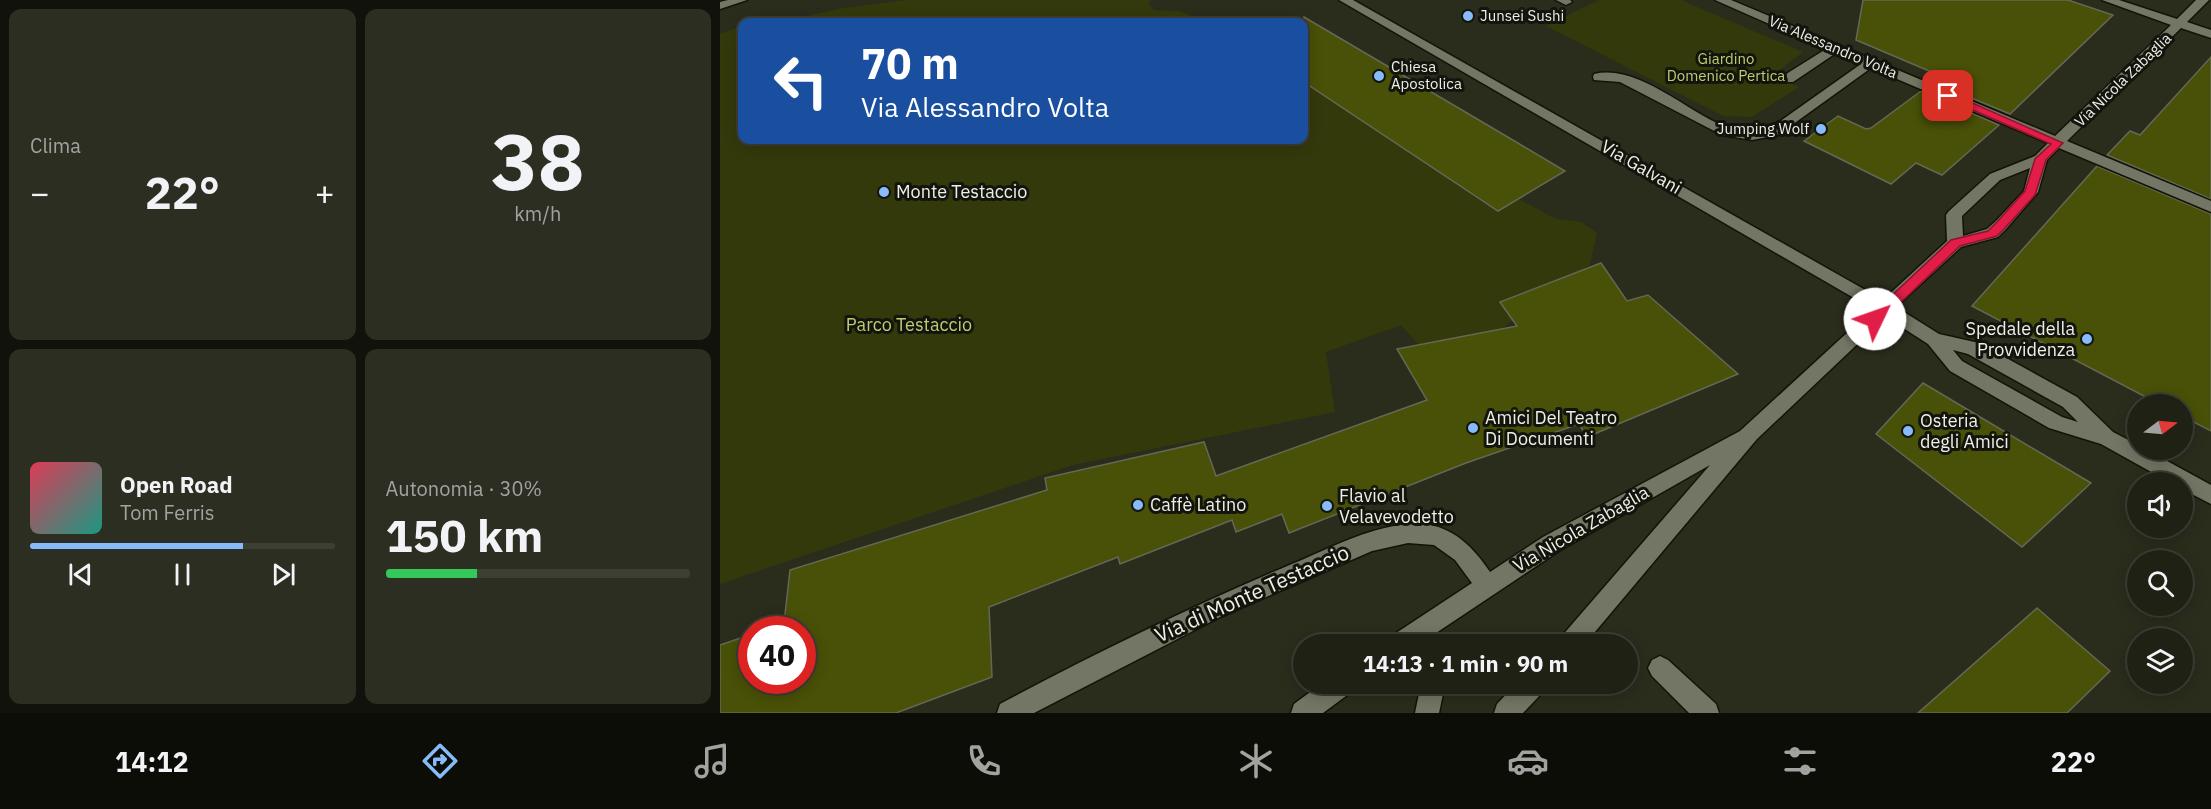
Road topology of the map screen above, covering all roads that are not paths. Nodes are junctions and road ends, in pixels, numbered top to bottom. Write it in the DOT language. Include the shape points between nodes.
graph roads {
  1 [pos="741,0"];
  2 [pos="1345,0"];
  3 [pos="1721,0"];
  4 [pos="2108,0"];
  5 [pos="2203,0"];
  6 [pos="720,6"];
  7 [pos="2180,24"];
  8 [pos="2211,34"];
  9 [pos="1835,48"];
  10 [pos="1870,63"];
  11 [pos="1599,77"];
  12 [pos="1788,79"];
  13 [pos="2058,143"];
  14 [pos="2040,159"];
  15 [pos="2211,207"];
  16 [pos="1955,243"];
  17 [pos="1885,309"];
  18 [pos="1750,433"];
  19 [pos="2211,495"];
  20 [pos="1487,586"];
  21 [pos="1422,634"];
  22 [pos="1578,634"];
  23 [pos="1660,668"];
  24 [pos="1328,694"];
  25 [pos="1430,694"];
  26 [pos="1524,694"];
  27 [pos="1009,713"];
  28 [pos="1303,713"];
  29 [pos="1427,713"];
  30 [pos="1506,713"];
  31 [pos="1707,713"];
  1 -- 6 [label="street"];
  2 -- 17 [label="street, Via Galvani"];
  3 -- 9 [label="street, Via Alessandro Volta"];
  4 -- 7 [label="street"];
  5 -- 7 [label="street, Via Nicola Zabaglia"];
  7 -- 8 [label="street"];
  7 -- 13 [label="street, Via Nicola Zabaglia"];
  9 -- 10 [label="street, Via Alessandro Volta"];
  9 -- 12 [label="street"];
  10 -- 11 [label="street" via="1773,132 1752,136 1719,128 1623,78"];
  10 -- 13 [label="street, Via Alessandro Volta"];
  13 -- 14 [label="street, Via Nicola Zabaglia"];
  13 -- 15 [label="street, Via Alessandro Volta"];
  14 -- 16 [label="street, Via Nicola Zabaglia" via="2031,192 2001,225 1992,233"];
  14 -- 16 [label="street, Via Nicola Zabaglia" via="1995,177 1954,215"];
  16 -- 17 [label="street, Via Nicola Zabaglia"];
  17 -- 18 [label="street, Via Nicola Zabaglia"];
  17 -- 19 [label="street, Via Galvani" via="1934,339 1956,366 2056,423 2107,438"];
  18 -- 20 [label="street, Via Nicola Zabaglia" via="1551,544"];
  18 -- 22 [label="street, Via Nicola Zabaglia"];
  20 -- 21 [label="street, Via Nicola Zabaglia"];
  20 -- 27 [label="street, Via di Monte Testaccio" via="1471,561 1442,537 1422,532 1395,534 1212,609"];
  23 -- 31 [label="street"];
  24 -- 28 [label="street"];
  25 -- 29 [label="street"];
  26 -- 30 [label="street"];
}
